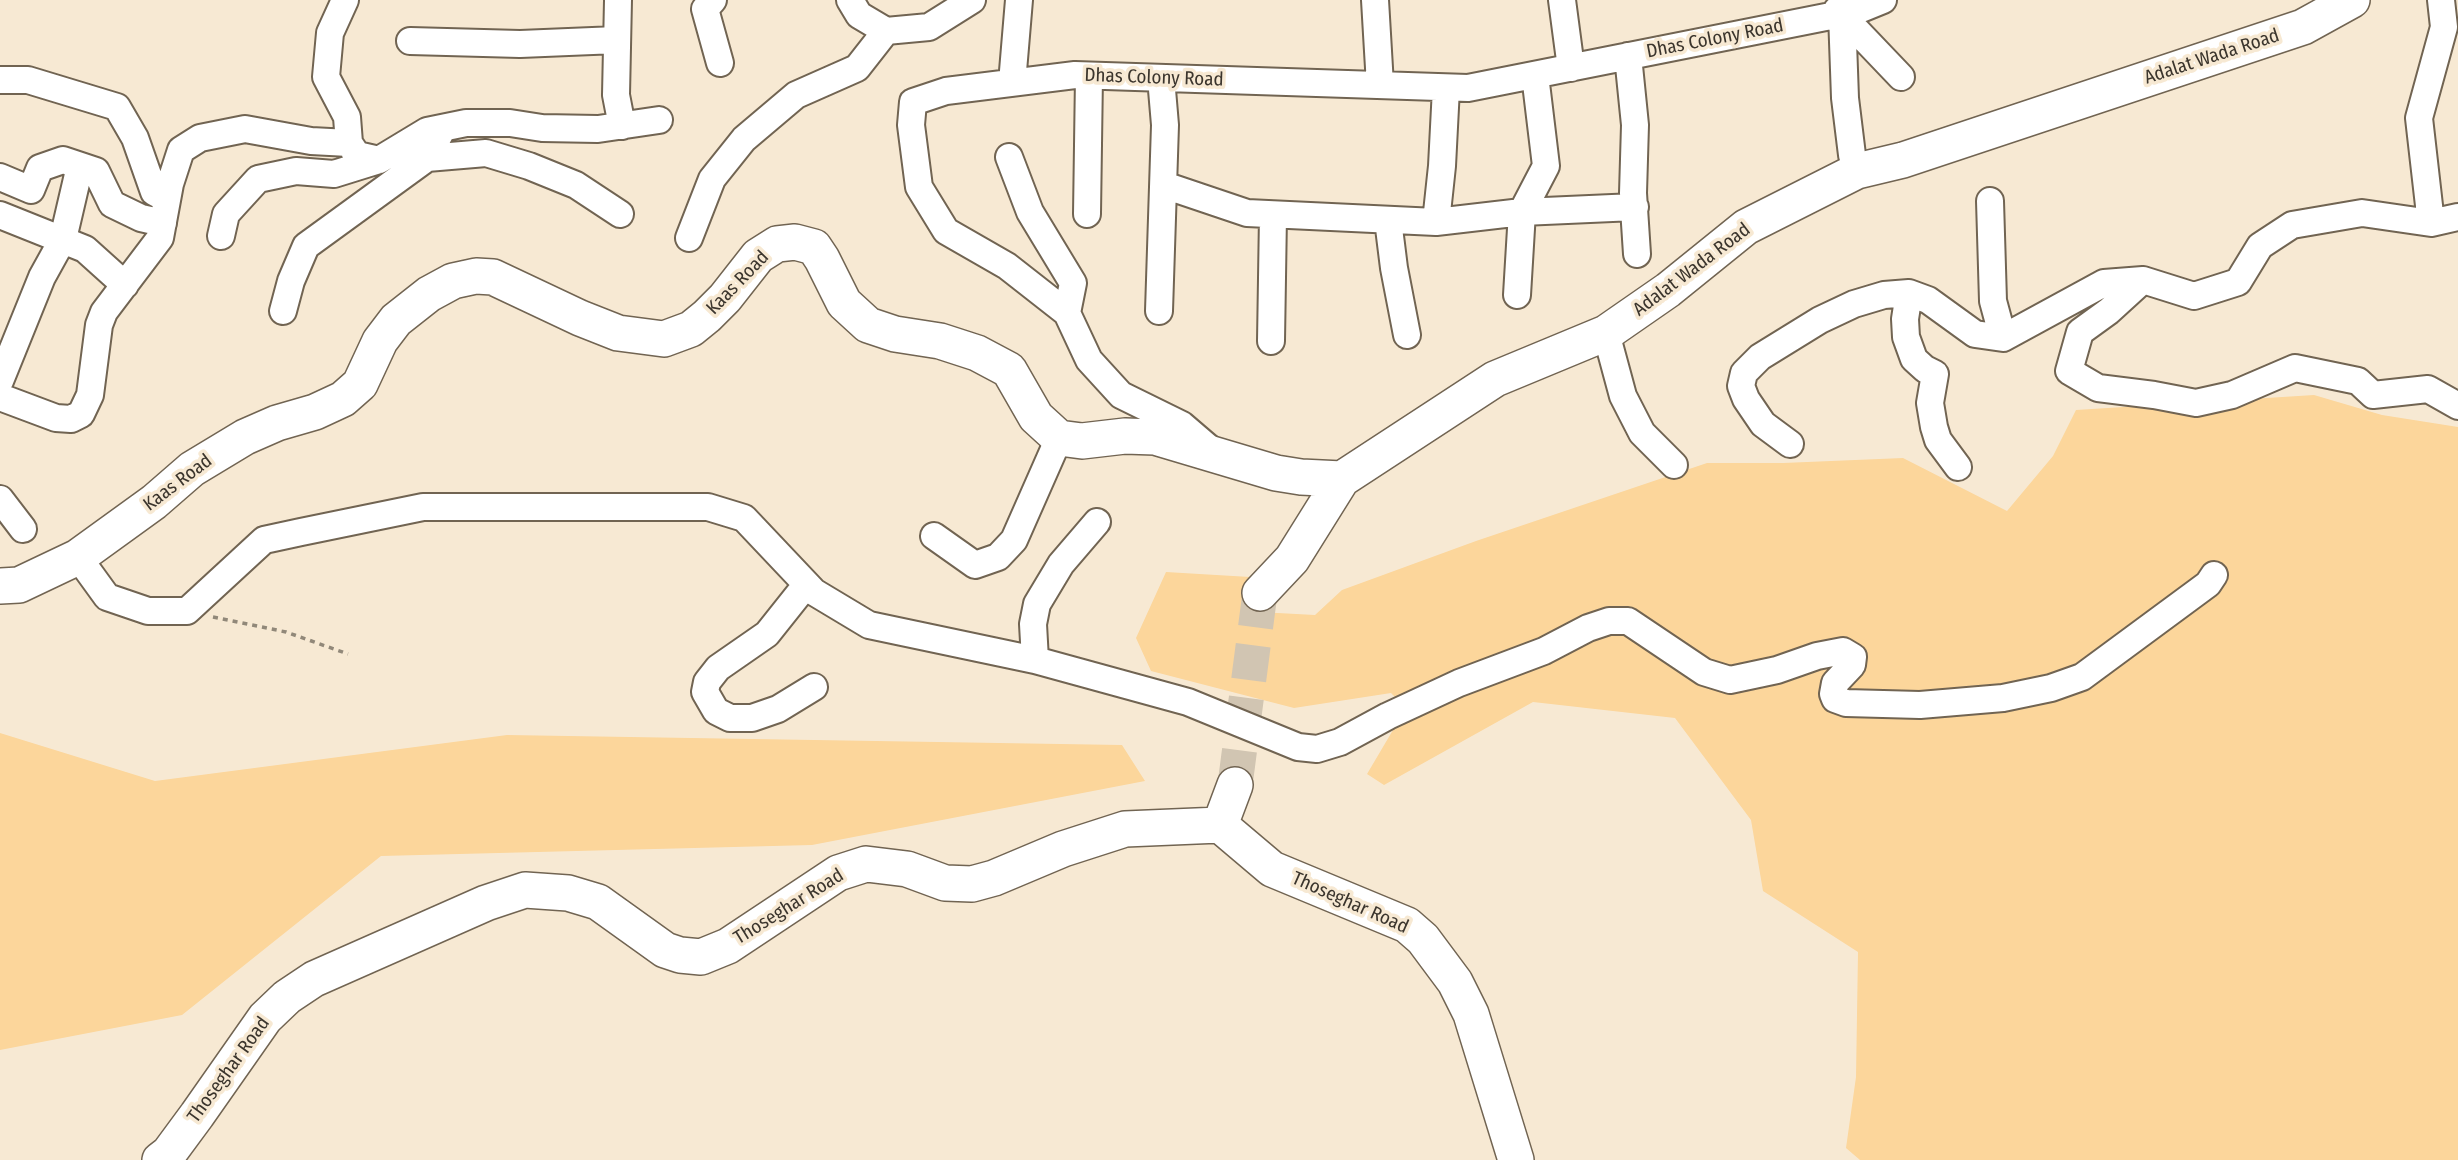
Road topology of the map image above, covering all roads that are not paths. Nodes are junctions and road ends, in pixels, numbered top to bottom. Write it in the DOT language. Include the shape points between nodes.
graph roads {
  1 [pos="345,0"];
  2 [pos="618,0"];
  3 [pos="850,0"];
  4 [pos="972,0"];
  5 [pos="1019,0"];
  6 [pos="1375,0"];
  7 [pos="1562,0"];
  8 [pos="1883,0"];
  9 [pos="2352,0"];
  10 [pos="2441,0"];
  11 [pos="707,3"];
  12 [pos="1834,7"];
  13 [pos="886,31"];
  14 [pos="617,40"];
  15 [pos="410,41"];
  16 [pos="1628,56"];
  17 [pos="720,63"];
  18 [pos="1571,68"];
  19 [pos="1535,75"];
  20 [pos="1089,76"];
  21 [pos="1901,77"];
  22 [pos="1161,78"];
  23 [pos="0,80"];
  24 [pos="1012,83"];
  25 [pos="1380,85"];
  26 [pos="1446,88"];
  27 [pos="659,120"];
  28 [pos="622,126"];
  29 [pos="443,128"];
  30 [pos="349,142"];
  31 [pos="1009,157"];
  32 [pos="427,158"];
  33 [pos="379,160"];
  34 [pos="80,166"];
  35 [pos="1857,171"];
  36 [pos="0,177"];
  37 [pos="1164,185"];
  38 [pos="1990,201"];
  39 [pos="1635,208"];
  40 [pos="165,211"];
  41 [pos="1522,212"];
  42 [pos="621,214"];
  43 [pos="1087,214"];
  44 [pos="0,215"];
  45 [pos="1273,215"];
  46 [pos="2458,217"];
  47 [pos="1388,220"];
  48 [pos="1436,222"];
  49 [pos="2431,223"];
  50 [pos="221,236"];
  51 [pos="689,238"];
  52 [pos="63,239"];
  53 [pos="1637,254"];
  54 [pos="2143,280"];
  55 [pos="125,285"];
  56 [pos="1909,293"];
  57 [pos="1517,295"];
  58 [pos="283,311"];
  59 [pos="1159,311"];
  60 [pos="1067,313"];
  61 [pos="1606,333"];
  62 [pos="1407,335"];
  63 [pos="2003,338"];
  64 [pos="1271,341"];
  65 [pos="0,381"];
  66 [pos="0,397"];
  67 [pos="2458,405"];
  68 [pos="1059,438"];
  69 [pos="1790,444"];
  70 [pos="1217,455"];
  71 [pos="1674,465"];
  72 [pos="1958,467"];
  73 [pos="1342,478"];
  74 [pos="0,499"];
  75 [pos="1097,522"];
  76 [pos="23,528"];
  77 [pos="934,536"];
  78 [pos="79,557"];
  79 [pos="2214,575"];
  80 [pos="806,584"];
  81 [pos="0,586"];
  82 [pos="1260,593"];
  83 [pos="1035,660"];
  84 [pos="814,687"];
  85 [pos="1235,785"];
  86 [pos="1220,825"];
  87 [pos="160,1160"];
  88 [pos="1516,1160"];
  1 -- 30 [label="street" via="330,33 326,77 347,117"];
  2 -- 14 [label="street"];
  3 -- 13 [label="street" via="859,15"];
  4 -- 13 [label="street" via="929,27"];
  5 -- 24 [label="street"];
  6 -- 25 [label="street"];
  7 -- 18 [label="street"];
  8 -- 12 [label="street, Dhas Colony Road" via="1856,11"];
  9 -- 35 [label="main road, Adalat Wada Road" via="2303,27 1903,160"];
  10 -- 49 [label="street" via="2444,27 2419,118"];
  11 -- 17 [label="street"];
  12 -- 16 [label="street, Dhas Colony Road"];
  12 -- 21 [label="street"];
  12 -- 35 [label="street"];
  13 -- 51 [label="street" via="857,68 796,95 744,139 712,179"];
  14 -- 15 [label="street" via="520,44"];
  14 -- 28 [label="street" via="616,95"];
  16 -- 18 [label="street, Dhas Colony Road"];
  16 -- 39 [label="street" via="1635,125"];
  18 -- 19 [label="street, Dhas Colony Road"];
  19 -- 26 [label="street, Dhas Colony Road"];
  19 -- 41 [label="street" via="1546,166"];
  20 -- 22 [label="street, Dhas Colony Road"];
  20 -- 24 [label="street, Dhas Colony Road"];
  20 -- 43 [label="street"];
  22 -- 25 [label="street, Dhas Colony Road"];
  22 -- 37 [label="street" via="1166,125"];
  23 -- 40 [label="street" via="27,80 117,107"];
  24 -- 60 [label="street, Dhas Colony Road" via="946,91 913,102 911,125 919,187 946,231 1007,266"];
  25 -- 26 [label="street, Dhas Colony Road"];
  26 -- 48 [label="street"];
  27 -- 28 [label="street"];
  28 -- 29 [label="street" via="570,130 466,123"];
  29 -- 32 [label="street"];
  29 -- 33 [label="street" via="427,131"];
  30 -- 33 [label="street" via="357,155"];
  30 -- 40 [label="street" via="245,130 200,138 181,150"];
  31 -- 60 [label="street" via="1030,212 1073,283"];
  32 -- 42 [label="street" via="486,153 576,186"];
  32 -- 58 [label="street" via="306,246"];
  33 -- 50 [label="street" via="334,174 296,171 258,179 226,214"];
  34 -- 36 [label="street" via="63,160 40,168 31,190"];
  34 -- 40 [label="street" via="96,171 112,204 141,218"];
  34 -- 52 [label="street"];
  35 -- 61 [label="main road, Adalat Wada Road" via="1746,227"];
  37 -- 45 [label="street" via="1247,213"];
  37 -- 59 [label="street"];
  38 -- 63 [label="street" via="1993,301"];
  39 -- 41 [label="street"];
  39 -- 53 [label="street"];
  40 -- 55 [label="street" via="160,238"];
  41 -- 48 [label="street"];
  41 -- 57 [label="street"];
  44 -- 52 [label="street"];
  45 -- 47 [label="street"];
  45 -- 64 [label="street"];
  46 -- 49 [label="street"];
  47 -- 48 [label="street"];
  47 -- 62 [label="street"];
  49 -- 54 [label="street" via="2362,213 2292,225 2260,246 2238,282 2194,296"];
  52 -- 55 [label="street" via="85,249"];
  52 -- 65 [label="street" via="42,277"];
  54 -- 63 [label="street" via="2104,283"];
  54 -- 67 [label="street" via="2080,332 2069,371 2098,388 2196,403 2232,395 2295,368 2358,381 2373,395 2428,389"];
  55 -- 66 [label="street" via="99,325 90,395 82,414 57,418"];
  56 -- 63 [label="street" via="1928,300 1975,334"];
  56 -- 69 [label="street" via="1854,304 1820,320 1760,357 1744,373 1741,386 1746,399 1763,424"];
  56 -- 72 [label="street" via="1906,337 1914,359 1935,374 1930,403 1934,427"];
  60 -- 70 [label="street, Dhas Colony Road" via="1089,360 1121,395 1182,425"];
  61 -- 71 [label="street" via="1623,396 1642,433"];
  61 -- 73 [label="main road, Adalat Wada Road" via="1495,379"];
  68 -- 70 [label="main road" via="1155,437"];
  68 -- 77 [label="street" via="1014,540 998,557 975,565"];
  68 -- 78 [label="main road, Kaas Road" via="1036,417 1009,370 940,341 867,325 844,303 814,247 777,244 758,256 725,298 691,329 664,339 618,333 493,277 476,276 453,281 429,294 396,320 380,341 360,384 343,399 245,437 192,469"];
  70 -- 73 [label="main road" via="1276,473"];
  73 -- 82 [label="main road, Adalat Wada Road" via="1292,559"];
  74 -- 76 [label="street"];
  75 -- 83 [label="street" via="1037,604"];
  78 -- 80 [label="street" via="107,597 148,611 187,611 264,540 423,508 708,507 744,518"];
  78 -- 81 [label="main road, Kaas Road" via="19,585"];
  79 -- 83 [label="street" via="2082,677 2003,698 1920,705 1846,703 1833,694 1835,683 1852,665 1853,657 1843,651 1730,680 1704,671 1628,621 1609,621 1317,749 1298,747 1188,702"];
  80 -- 83 [label="street" via="869,625"];
  80 -- 84 [label="street" via="767,634 718,668 705,692 716,711 730,718 752,718 778,709"];
  85 -- 86 [label="main road"];
  86 -- 87 [label="main road, Thoseghar Road" via="1125,830 972,884 945,883 907,869 866,864 838,873 728,946 701,957 665,950 598,902 568,893 525,890 512,894 314,979 287,997 265,1018"];
  86 -- 88 [label="main road, Thoseghar Road" via="1272,869 1407,925 1423,939 1455,982 1471,1014"];
}
